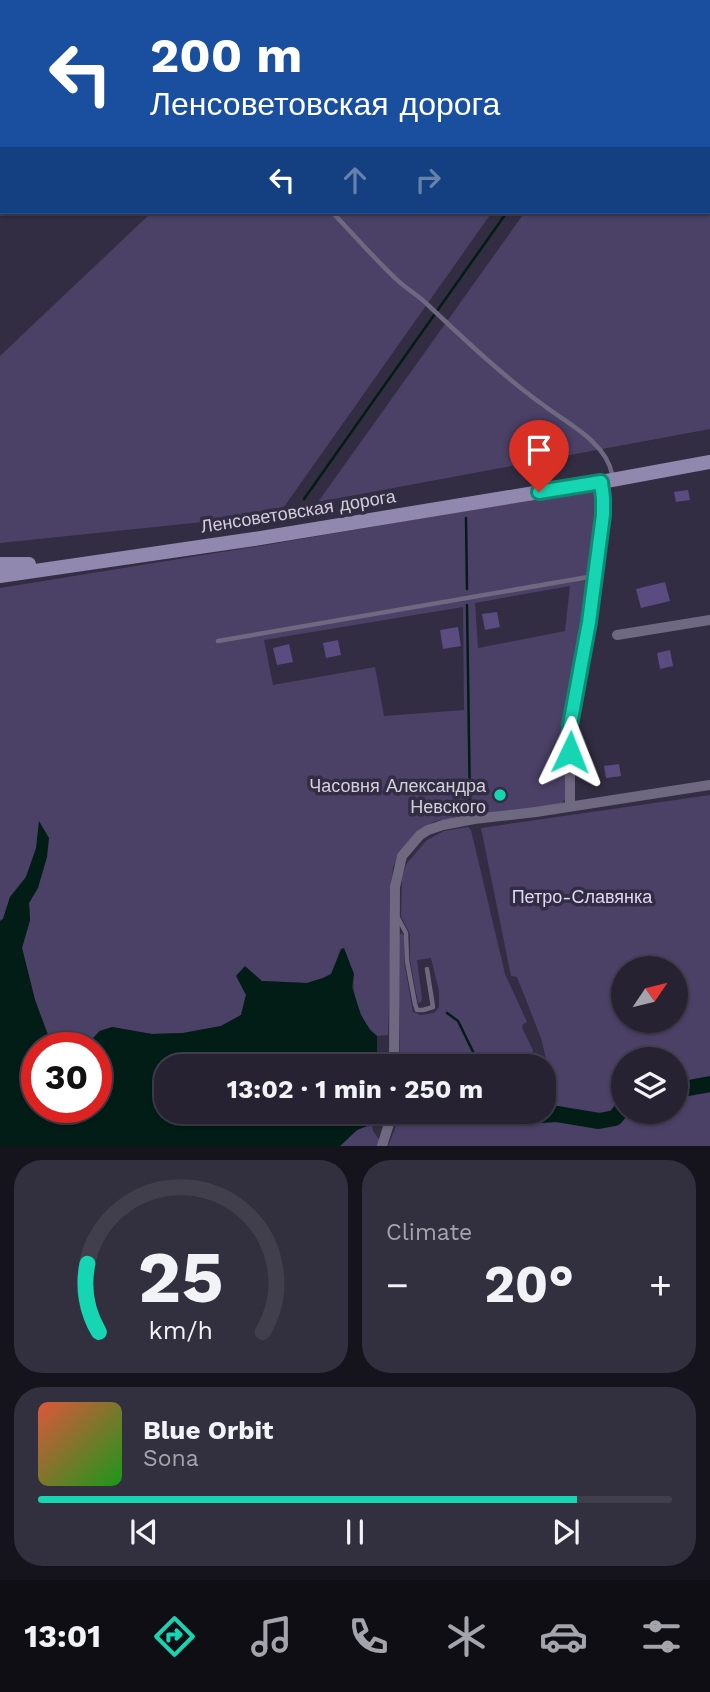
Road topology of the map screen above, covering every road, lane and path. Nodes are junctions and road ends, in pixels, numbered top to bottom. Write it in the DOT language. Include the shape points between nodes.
graph roads {
  1 [pos="334,214"];
  2 [pos="710,462"];
  3 [pos="607,478"];
  4 [pos="0,564"];
  5 [pos="72,564"];
  6 [pos="0,576"];
  7 [pos="595,576"];
  8 [pos="710,620"];
  9 [pos="617,635"];
  10 [pos="218,641"];
  11 [pos="710,785"];
  12 [pos="570,806"];
  13 [pos="395,913"];
  14 [pos="427,969"];
  15 [pos="394,1054"];
  16 [pos="389,1124"];
  17 [pos="382,1146"];
  1 -- 3 [label="lane" via="395,278 457,333 523,390 589,438 611,465"];
  2 -- 3 [label="street, Ленсоветовская дорога"];
  3 -- 5 [label="street, Ленсоветовская дорога" via="254,539"];
  3 -- 7 [label="street"];
  4 -- 5 [label="street"];
  5 -- 6 [label="street, Ленсоветовская дорога"];
  7 -- 10 [label="lane"];
  7 -- 12 [label="street" via="570,725"];
  8 -- 9 [label="street"];
  11 -- 12 [label="street"];
  12 -- 13 [label="street" via="474,819 420,835 402,856"];
  13 -- 14 [label="lane" via="406,933 418,1010 433,1007"];
  13 -- 15 [label="street"];
  16 -- 17 [label="street"];
}
